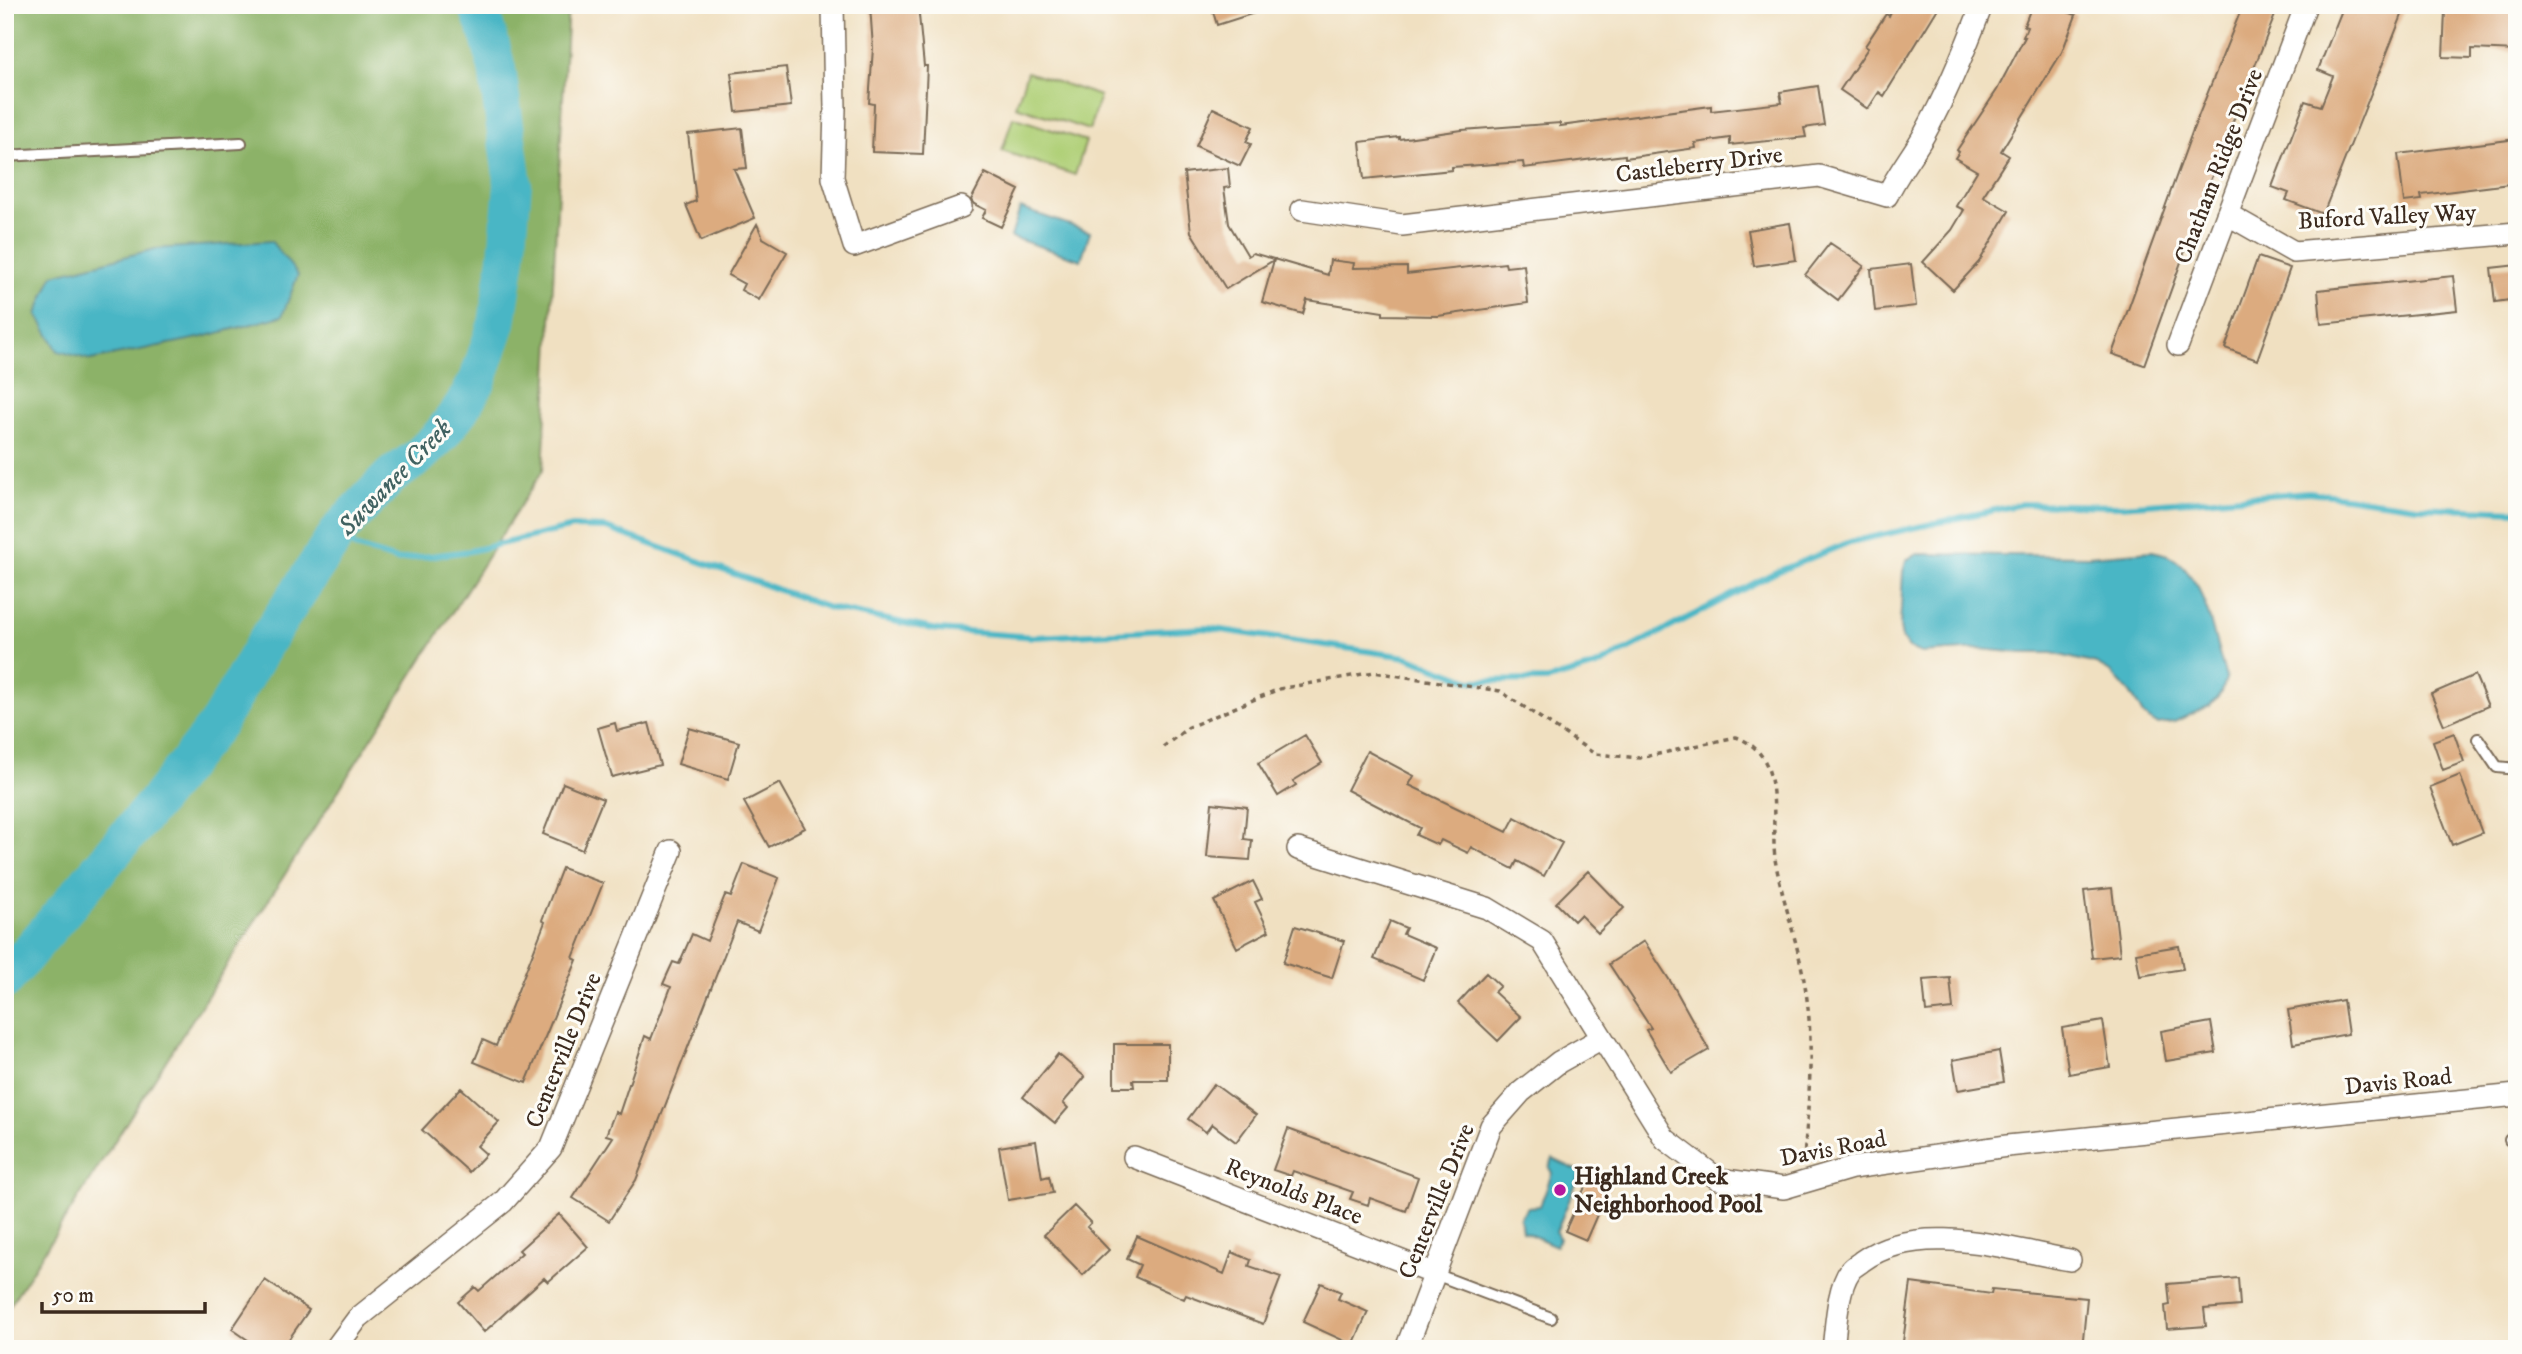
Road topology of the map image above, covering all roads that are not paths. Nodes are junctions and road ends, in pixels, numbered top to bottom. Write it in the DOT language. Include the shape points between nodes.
graph roads {
  1 [pos="833,5"];
  2 [pos="1982,5"];
  3 [pos="2306,5"];
  4 [pos="241,144"];
  5 [pos="5,156"];
  6 [pos="961,206"];
  7 [pos="1302,210"];
  8 [pos="2227,214"];
  9 [pos="2517,233"];
  10 [pos="2178,345"];
  11 [pos="2478,739"];
  12 [pos="2517,769"];
  13 [pos="1298,849"];
  14 [pos="671,851"];
  15 [pos="1602,1038"];
  16 [pos="2517,1095"];
  17 [pos="1134,1157"];
  18 [pos="2070,1260"];
  19 [pos="1435,1274"];
  20 [pos="1551,1318"];
  21 [pos="335,1349"];
  22 [pos="1406,1349"];
  23 [pos="1833,1349"];
  1 -- 6 [label="street" via="833,178 854,246"];
  2 -- 7 [label="street, Castleberry Drive" via="1957,70 1887,196 1819,176 1402,225"];
  3 -- 8 [label="street, Chatham Ridge Drive"];
  4 -- 5 [label="lane"];
  8 -- 9 [label="street, Buford Valley Way" via="2294,251"];
  8 -- 10 [label="street, Chatham Ridge Drive"];
  11 -- 12 [label="lane" via="2497,767"];
  13 -- 15 [label="street, Davis Road" via="1487,908 1542,941"];
  14 -- 21 [label="street, Centerville Drive" via="551,1148 503,1202 358,1318"];
  15 -- 16 [label="street, Davis Road" via="1665,1139 1718,1180 1784,1188 1852,1168 2007,1146"];
  15 -- 19 [label="street, Centerville Drive" via="1559,1062 1521,1092 1491,1126"];
  17 -- 19 [label="street, Reynolds Place"];
  18 -- 23 [label="street" via="1943,1239 1910,1241 1876,1251 1850,1270 1838,1302"];
  19 -- 20 [label="lane"];
  19 -- 22 [label="street, Centerville Drive"];
}
